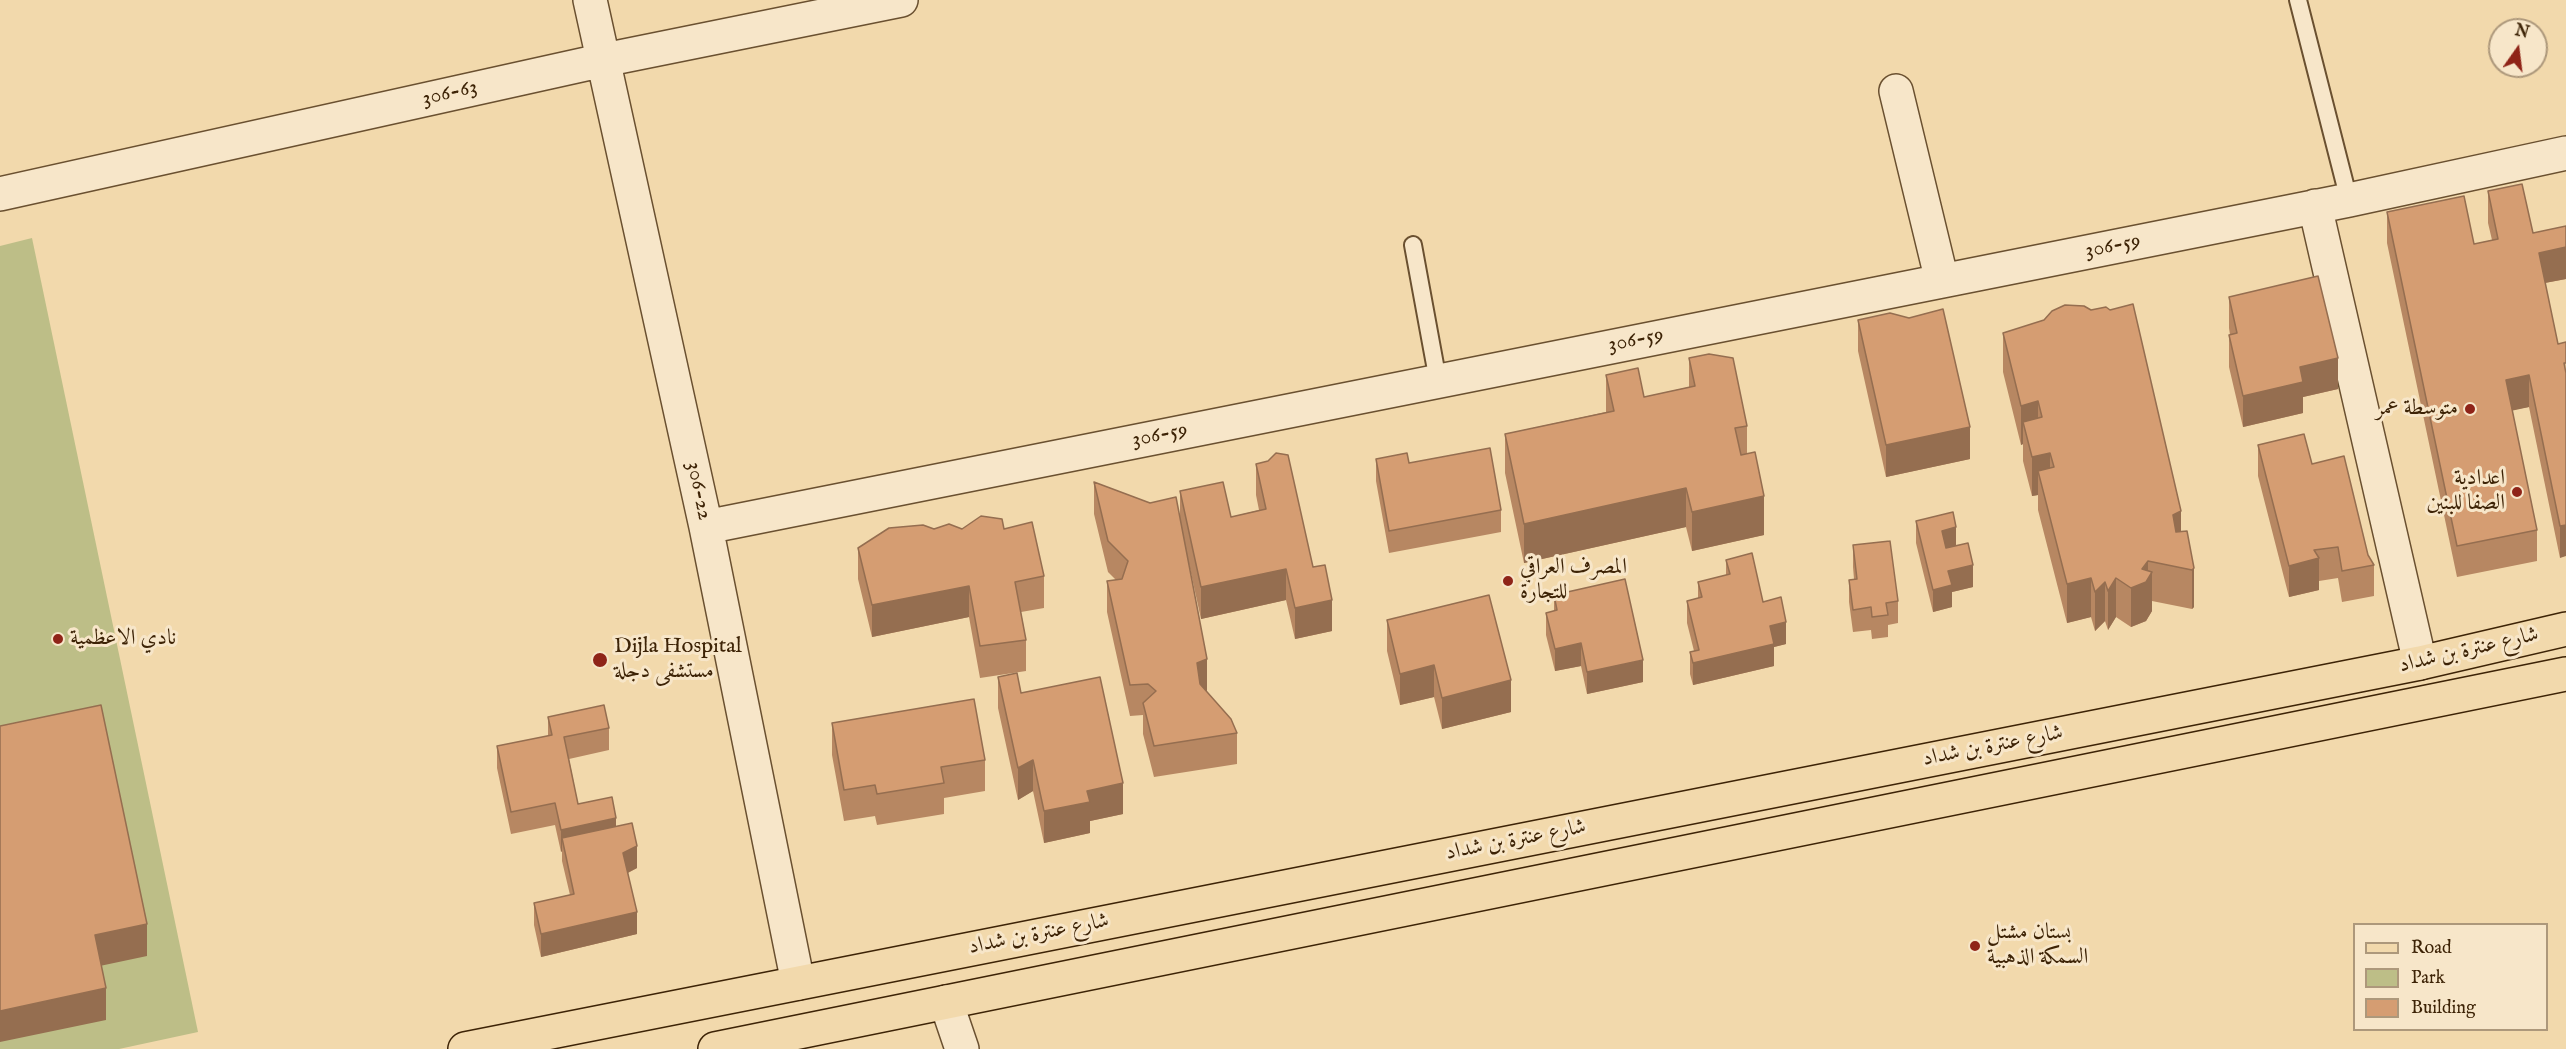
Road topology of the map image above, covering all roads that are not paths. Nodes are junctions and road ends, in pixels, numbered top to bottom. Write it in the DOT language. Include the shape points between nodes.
graph roads {
  1 [pos="590,0"];
  2 [pos="901,0"];
  3 [pos="2298,0"];
  4 [pos="604,60"];
  5 [pos="1896,91"];
  6 [pos="2566,153"];
  7 [pos="0,194"];
  8 [pos="2349,200"];
  9 [pos="2315,206"];
  10 [pos="1413,245"];
  11 [pos="1942,281"];
  12 [pos="1438,381"];
  13 [pos="706,527"];
  14 [pos="2566,628"];
  15 [pos="2420,663"];
  16 [pos="2566,674"];
  17 [pos="798,983"];
  18 [pos="945,1002"];
  19 [pos="465,1049"];
  20 [pos="716,1049"];
  21 [pos="962,1049"];
  1 -- 4 [label="street, 306-22"];
  2 -- 4 [label="street, 306-63"];
  3 -- 8 [label="lane"];
  4 -- 7 [label="street, 306-63"];
  4 -- 13 [label="street, 306-22"];
  5 -- 11 [label="street"];
  6 -- 8 [label="street, 306-59"];
  8 -- 9 [label="street, 306-59"];
  9 -- 11 [label="street, 306-59"];
  9 -- 15 [label="street"];
  10 -- 12 [label="lane"];
  11 -- 12 [label="street, 306-59"];
  12 -- 13 [label="street, 306-59"];
  13 -- 17 [label="street, 306-22"];
  14 -- 15 [label="main road, شارع عنترة بن شداد"];
  15 -- 17 [label="main road, شارع عنترة بن شداد"];
  16 -- 18 [label="main road, شارع عنترة بن شداد"];
  17 -- 19 [label="main road, شارع عنترة بن شداد"];
  18 -- 20 [label="main road, شارع عنترة بن شداد"];
  18 -- 21 [label="street"];
}
